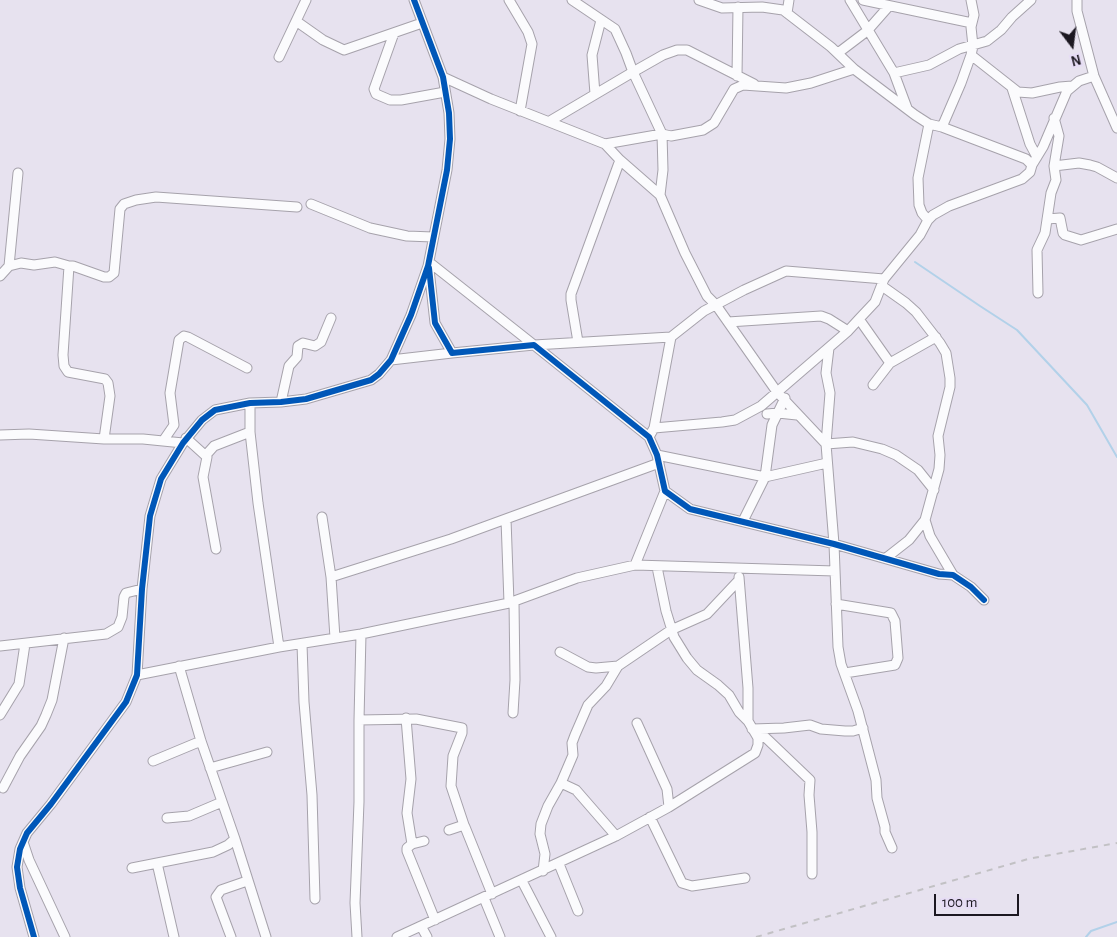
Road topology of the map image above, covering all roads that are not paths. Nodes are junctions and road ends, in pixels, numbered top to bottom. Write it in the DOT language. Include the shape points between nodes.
graph roads {
  1 [pos="306,0"];
  2 [pos="414,0"];
  3 [pos="509,0"];
  4 [pos="572,0"];
  5 [pos="699,0"];
  6 [pos="789,0"];
  7 [pos="850,0"];
  8 [pos="863,0"];
  9 [pos="971,0"];
  10 [pos="1031,0"];
  11 [pos="1077,0"];
  12 [pos="889,6"];
  13 [pos="738,7"];
  14 [pos="787,13"];
  15 [pos="601,20"];
  16 [pos="296,21"];
  17 [pos="422,23"];
  18 [pos="972,23"];
  19 [pos="867,31"];
  20 [pos="394,32"];
  21 [pos="972,50"];
  22 [pos="838,53"];
  23 [pos="279,57"];
  24 [pos="854,69"];
  25 [pos="633,72"];
  26 [pos="894,73"];
  27 [pos="738,76"];
  28 [pos="1094,76"];
  29 [pos="443,77"];
  30 [pos="757,85"];
  31 [pos="1072,86"];
  32 [pos="1012,88"];
  33 [pos="445,92"];
  34 [pos="595,94"];
  35 [pos="907,108"];
  36 [pos="520,110"];
  37 [pos="1054,118"];
  38 [pos="550,121"];
  39 [pos="929,124"];
  40 [pos="942,127"];
  41 [pos="1117,128"];
  42 [pos="662,134"];
  43 [pos="605,144"];
  44 [pos="620,160"];
  45 [pos="1034,161"];
  46 [pos="1054,166"];
  47 [pos="18,173"];
  48 [pos="1117,178"];
  49 [pos="660,195"];
  50 [pos="311,204"];
  51 [pos="297,207"];
  52 [pos="1047,219"];
  53 [pos="928,220"];
  54 [pos="1117,229"];
  55 [pos="433,237"];
  56 [pos="429,264"];
  57 [pos="8,266"];
  58 [pos="69,266"];
  59 [pos="0,276"];
  60 [pos="883,283"];
  61 [pos="1038,294"];
  62 [pos="716,305"];
  63 [pos="330,318"];
  64 [pos="859,319"];
  65 [pos="728,322"];
  66 [pos="848,331"];
  67 [pos="671,337"];
  68 [pos="936,337"];
  69 [pos="578,342"];
  70 [pos="534,345"];
  71 [pos="829,348"];
  72 [pos="452,353"];
  73 [pos="391,360"];
  74 [pos="890,363"];
  75 [pos="247,368"];
  76 [pos="873,385"];
  77 [pos="781,395"];
  78 [pos="281,402"];
  79 [pos="250,403"];
  80 [pos="761,406"];
  81 [pos="778,413"];
  82 [pos="767,414"];
  83 [pos="797,415"];
  84 [pos="772,425"];
  85 [pos="654,428"];
  86 [pos="250,432"];
  87 [pos="0,436"];
  88 [pos="649,437"];
  89 [pos="104,439"];
  90 [pos="184,440"];
  91 [pos="163,441"];
  92 [pos="826,444"];
  93 [pos="206,455"];
  94 [pos="658,459"];
  95 [pos="827,463"];
  96 [pos="939,469"];
  97 [pos="918,470"];
  98 [pos="765,476"];
  99 [pos="934,490"];
  100 [pos="665,491"];
  101 [pos="322,517"];
  102 [pos="506,519"];
  103 [pos="744,520"];
  104 [pos="926,520"];
  105 [pos="834,544"];
  106 [pos="216,549"];
  107 [pos="886,558"];
  108 [pos="635,565"];
  109 [pos="657,567"];
  110 [pos="740,568"];
  111 [pos="835,570"];
  112 [pos="953,575"];
  113 [pos="331,577"];
  114 [pos="739,580"];
  115 [pos="142,589"];
  116 [pos="984,600"];
  117 [pos="511,602"];
  118 [pos="836,604"];
  119 [pos="671,630"];
  120 [pos="361,634"];
  121 [pos="64,638"];
  122 [pos="335,638"];
  123 [pos="25,644"];
  124 [pos="302,644"];
  125 [pos="0,646"];
  126 [pos="280,647"];
  127 [pos="560,652"];
  128 [pos="179,666"];
  129 [pos="618,666"];
  130 [pos="846,673"];
  131 [pos="137,675"];
  132 [pos="513,713"];
  133 [pos="0,715"];
  134 [pos="406,718"];
  135 [pos="359,720"];
  136 [pos="637,723"];
  137 [pos="750,725"];
  138 [pos="863,728"];
  139 [pos="758,738"];
  140 [pos="202,741"];
  141 [pos="267,752"];
  142 [pos="153,761"];
  143 [pos="210,768"];
  144 [pos="561,783"];
  145 [pos="3,788"];
  146 [pos="222,802"];
  147 [pos="669,807"];
  148 [pos="650,817"];
  149 [pos="166,818"];
  150 [pos="464,825"];
  151 [pos="449,830"];
  152 [pos="616,836"];
  153 [pos="235,839"];
  154 [pos="424,841"];
  155 [pos="23,842"];
  156 [pos="412,844"];
  157 [pos="892,848"];
  158 [pos="157,863"];
  159 [pos="559,864"];
  160 [pos="132,868"];
  161 [pos="543,871"];
  162 [pos="812,874"];
  163 [pos="745,878"];
  164 [pos="248,881"];
  165 [pos="522,881"];
  166 [pos="488,896"];
  167 [pos="314,899"];
  168 [pos="578,911"];
  169 [pos="435,920"];
  170 [pos="421,926"];
  171 [pos="34,937"];
  172 [pos="65,937"];
  173 [pos="174,937"];
  174 [pos="231,937"];
  175 [pos="266,937"];
  176 [pos="357,937"];
  177 [pos="397,937"];
  178 [pos="427,937"];
  179 [pos="500,937"];
  180 [pos="551,937"];
  1 -- 16 [label="street"];
  2 -- 17 [label="street"];
  3 -- 36 [label="street" via="532,44"];
  4 -- 15 [label="street"];
  5 -- 13 [label="street" via="722,8"];
  6 -- 14 [label="street"];
  7 -- 19 [label="street"];
  8 -- 12 [label="street"];
  9 -- 18 [label="street"];
  10 -- 21 [label="street" via="995,36"];
  11 -- 28 [label="street"];
  12 -- 18 [label="street"];
  12 -- 19 [label="street"];
  13 -- 14 [label="street" via="773,7"];
  13 -- 27 [label="street"];
  14 -- 22 [label="street"];
  15 -- 25 [label="street" via="615,30"];
  15 -- 34 [label="street" via="592,55"];
  16 -- 20 [label="street" via="344,50"];
  16 -- 23 [label="street"];
  17 -- 20 [label="street"];
  17 -- 29 [label="street"];
  18 -- 21 [label="street"];
  19 -- 22 [label="street"];
  19 -- 26 [label="street"];
  20 -- 33 [label="street" via="374,89 376,94 390,100 401,100"];
  21 -- 26 [label="street" via="959,49 929,66"];
  21 -- 32 [label="street"];
  21 -- 40 [label="street"];
  22 -- 24 [label="street"];
  24 -- 30 [label="street" via="786,88"];
  24 -- 35 [label="street"];
  25 -- 27 [label="street" via="663,55 688,50"];
  25 -- 34 [label="street"];
  25 -- 42 [label="street"];
  26 -- 35 [label="street"];
  27 -- 30 [label="street"];
  28 -- 31 [label="street"];
  28 -- 41 [label="street"];
  29 -- 33 [label="street"];
  29 -- 36 [label="street"];
  30 -- 42 [label="street" via="734,89 714,124 703,130 671,136"];
  31 -- 32 [label="street" via="1032,94"];
  31 -- 37 [label="street"];
  32 -- 45 [label="street"];
  33 -- 55 [label="street" via="450,139"];
  34 -- 38 [label="street"];
  35 -- 39 [label="street"];
  36 -- 38 [label="street"];
  37 -- 45 [label="street"];
  37 -- 46 [label="street" via="1059,136"];
  38 -- 43 [label="street"];
  39 -- 40 [label="street"];
  39 -- 53 [label="street" via="918,178 919,205"];
  40 -- 45 [label="street"];
  42 -- 43 [label="street"];
  42 -- 49 [label="street"];
  43 -- 44 [label="street"];
  44 -- 49 [label="street"];
  44 -- 69 [label="street" via="571,294"];
  45 -- 53 [label="street" via="1030,172 1022,179 944,208"];
  46 -- 48 [label="street" via="1090,165"];
  46 -- 52 [label="street" via="1056,180"];
  47 -- 57 [label="street"];
  49 -- 62 [label="street" via="685,253 707,296"];
  50 -- 55 [label="street" via="370,228 407,236"];
  51 -- 58 [label="street" via="156,197 136,200 120,209 114,273 104,277"];
  52 -- 54 [label="street" via="1060,218 1065,235 1081,240"];
  52 -- 61 [label="street" via="1036,256"];
  53 -- 60 [label="street"];
  55 -- 56 [label="street"];
  56 -- 70 [label="street"];
  56 -- 72 [label="street" via="435,322"];
  56 -- 73 [label="street"];
  57 -- 58 [label="street" via="55,262"];
  57 -- 59 [label="street"];
  58 -- 89 [label="street" via="64,366 68,372 105,379 108,383 110,396"];
  60 -- 62 [label="street" via="786,271"];
  60 -- 64 [label="street" via="875,302"];
  60 -- 68 [label="street" via="916,312"];
  62 -- 65 [label="street"];
  62 -- 67 [label="street" via="699,314"];
  63 -- 78 [label="street" via="318,345 303,343 298,346 297,357 289,366"];
  64 -- 66 [label="street"];
  64 -- 74 [label="street"];
  65 -- 66 [label="street" via="820,316"];
  65 -- 77 [label="street"];
  66 -- 71 [label="street"];
  67 -- 69 [label="street"];
  67 -- 85 [label="street"];
  68 -- 74 [label="street"];
  68 -- 96 [label="street" via="946,353 950,378 938,436"];
  69 -- 70 [label="street"];
  70 -- 72 [label="street"];
  70 -- 88 [label="street"];
  71 -- 77 [label="street"];
  71 -- 92 [label="street"];
  72 -- 73 [label="street"];
  73 -- 78 [label="street" via="371,380 306,399"];
  74 -- 76 [label="street"];
  75 -- 91 [label="street" via="188,337 179,340 170,393 174,425"];
  77 -- 80 [label="street"];
  77 -- 81 [label="street"];
  77 -- 83 [label="street"];
  78 -- 79 [label="street"];
  79 -- 86 [label="street"];
  79 -- 90 [label="street" via="216,410"];
  80 -- 82 [label="street"];
  80 -- 85 [label="street" via="728,421"];
  81 -- 82 [label="street"];
  81 -- 83 [label="street"];
  81 -- 84 [label="street"];
  82 -- 84 [label="street"];
  83 -- 92 [label="street"];
  84 -- 98 [label="street"];
  85 -- 88 [label="street"];
  86 -- 93 [label="street" via="214,446"];
  86 -- 126 [label="street"];
  87 -- 89 [label="street" via="29,434"];
  88 -- 94 [label="street"];
  89 -- 91 [label="street"];
  90 -- 91 [label="street"];
  90 -- 93 [label="street"];
  90 -- 115 [label="street" via="161,479 155,497"];
  92 -- 95 [label="street"];
  92 -- 97 [label="street" via="853,442 882,449"];
  93 -- 106 [label="street" via="203,476"];
  94 -- 98 [label="street"];
  94 -- 100 [label="street"];
  94 -- 102 [label="street"];
  95 -- 98 [label="street"];
  95 -- 105 [label="street"];
  96 -- 97 [label="street"];
  96 -- 99 [label="street"];
  97 -- 99 [label="street"];
  98 -- 103 [label="street"];
  99 -- 104 [label="street"];
  100 -- 103 [label="street" via="690,509"];
  100 -- 108 [label="street"];
  101 -- 113 [label="street"];
  102 -- 113 [label="street"];
  102 -- 117 [label="street"];
  103 -- 105 [label="street"];
  104 -- 107 [label="street" via="909,540"];
  104 -- 112 [label="street" via="930,536"];
  105 -- 107 [label="street"];
  105 -- 111 [label="street"];
  107 -- 112 [label="street"];
  108 -- 109 [label="street"];
  108 -- 117 [label="street" via="577,578"];
  109 -- 110 [label="street"];
  109 -- 119 [label="street"];
  110 -- 111 [label="street"];
  110 -- 114 [label="street"];
  111 -- 118 [label="street"];
  112 -- 116 [label="street" via="972,587"];
  113 -- 122 [label="street"];
  114 -- 119 [label="street" via="707,614"];
  114 -- 137 [label="street"];
  115 -- 121 [label="street" via="126,593 122,617 118,627 112,631"];
  115 -- 131 [label="street"];
  117 -- 120 [label="street"];
  117 -- 132 [label="street" via="515,680"];
  118 -- 130 [label="street" via="838,646"];
  118 -- 130 [label="street" via="891,613 895,621 898,658 895,665"];
  119 -- 129 [label="street"];
  119 -- 137 [label="street" via="687,658 729,695"];
  120 -- 122 [label="street"];
  120 -- 135 [label="street"];
  121 -- 123 [label="street"];
  121 -- 145 [label="street" via="46,715"];
  122 -- 124 [label="street"];
  123 -- 125 [label="street"];
  123 -- 133 [label="street" via="18,684"];
  124 -- 126 [label="street"];
  124 -- 167 [label="street" via="312,795"];
  126 -- 128 [label="street"];
  127 -- 129 [label="street" via="588,667"];
  128 -- 131 [label="street"];
  128 -- 140 [label="street"];
  129 -- 144 [label="street" via="581,718 572,743 574,751"];
  130 -- 138 [label="street"];
  131 -- 155 [label="street" via="126,702 27,832"];
  134 -- 135 [label="street"];
  134 -- 150 [label="street" via="462,728 453,756 451,786"];
  134 -- 156 [label="street" via="411,779 407,813"];
  135 -- 176 [label="street"];
  136 -- 147 [label="street" via="667,789"];
  137 -- 138 [label="street" via="791,728 810,725 827,730 853,731"];
  137 -- 139 [label="street"];
  138 -- 157 [label="street" via="884,832"];
  139 -- 147 [label="street" via="755,753"];
  139 -- 162 [label="street" via="765,737 810,780"];
  140 -- 142 [label="street"];
  140 -- 143 [label="street"];
  141 -- 143 [label="street"];
  143 -- 146 [label="street"];
  144 -- 152 [label="street" via="576,790"];
  144 -- 161 [label="street" via="541,824 545,854"];
  146 -- 149 [label="street" via="189,816"];
  146 -- 153 [label="street"];
  147 -- 148 [label="street"];
  148 -- 152 [label="street"];
  148 -- 163 [label="street" via="682,883 692,886"];
  150 -- 151 [label="street"];
  150 -- 166 [label="street"];
  152 -- 159 [label="street"];
  153 -- 158 [label="street" via="213,852"];
  153 -- 164 [label="street"];
  154 -- 156 [label="street"];
  155 -- 171 [label="street" via="17,867"];
  155 -- 172 [label="street"];
  156 -- 169 [label="street" via="407,851"];
  158 -- 160 [label="street"];
  158 -- 173 [label="street"];
  159 -- 161 [label="street"];
  159 -- 168 [label="street"];
  161 -- 165 [label="street"];
  164 -- 174 [label="street" via="217,894"];
  164 -- 175 [label="street"];
  165 -- 166 [label="street"];
  165 -- 180 [label="street"];
  166 -- 169 [label="street"];
  166 -- 179 [label="street"];
  169 -- 170 [label="street"];
  170 -- 177 [label="street"];
  170 -- 178 [label="street"];
}
